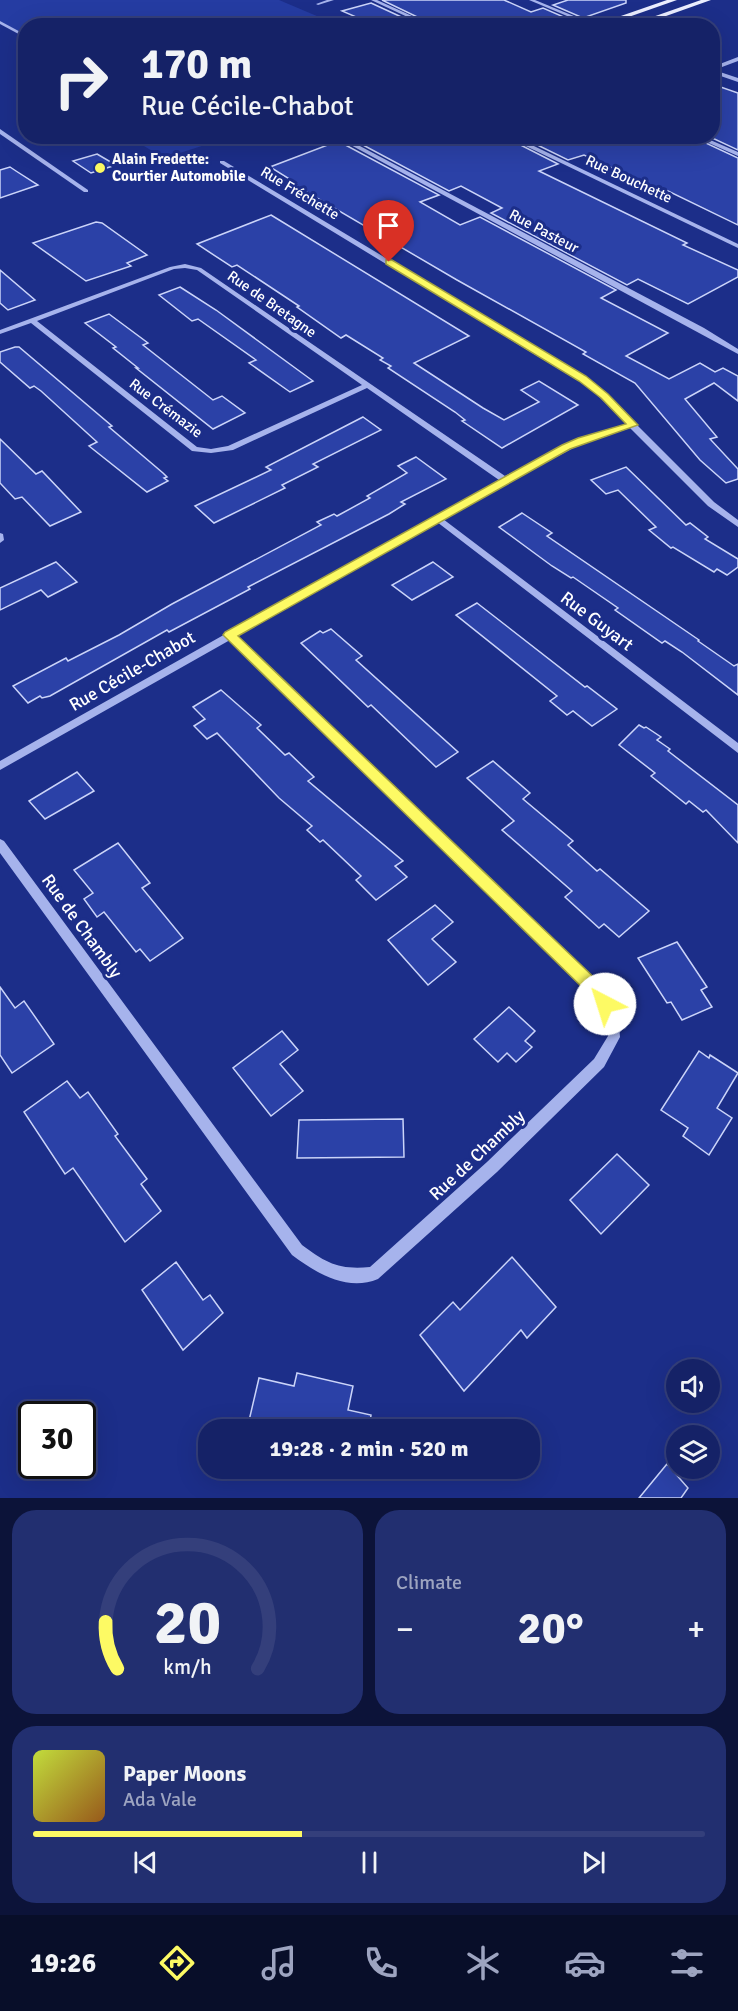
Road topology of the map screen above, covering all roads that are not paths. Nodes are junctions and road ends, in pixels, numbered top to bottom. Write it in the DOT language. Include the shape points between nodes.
graph roads {
  1 [pos="332,0"];
  2 [pos="373,0"];
  3 [pos="531,0"];
  4 [pos="674,0"];
  5 [pos="708,0"];
  6 [pos="318,4"];
  7 [pos="414,18"];
  8 [pos="578,18"];
  9 [pos="618,18"];
  10 [pos="654,18"];
  11 [pos="0,22"];
  12 [pos="14,30"];
  13 [pos="18,32"];
  14 [pos="1,33"];
  15 [pos="738,59"];
  16 [pos="720,67"];
  17 [pos="720,73"];
  18 [pos="738,80"];
  19 [pos="0,131"];
  20 [pos="18,143"];
  21 [pos="19,144"];
  22 [pos="351,144"];
  23 [pos="524,144"];
  24 [pos="714,144"];
  25 [pos="738,154"];
  26 [pos="222,162"];
  27 [pos="87,191"];
  28 [pos="738,246"];
  29 [pos="32,320"];
  30 [pos="0,332"];
  31 [pos="738,352"];
  32 [pos="366,386"];
  33 [pos="632,425"];
  34 [pos="505,480"];
  35 [pos="437,518"];
  36 [pos="738,524"];
  37 [pos="230,635"];
  38 [pos="738,749"];
  39 [pos="0,766"];
  40 [pos="0,844"];
  1 -- 6 [label="street"];
  2 -- 7 [label="street"];
  3 -- 8 [label="street"];
  4 -- 9 [label="main road"];
  5 -- 10 [label="main road"];
  11 -- 12 [label="street"];
  12 -- 13 [label="street"];
  12 -- 14 [label="street"];
  15 -- 16 [label="street"];
  17 -- 18 [label="street"];
  19 -- 20 [label="street"];
  21 -- 27 [label="street"];
  22 -- 31 [label="street, Rue Pasteur"];
  23 -- 28 [label="street, Rue Bouchette"];
  24 -- 25 [label="street"];
  26 -- 33 [label="street, Rue Fréchette" via="582,378"];
  29 -- 30 [label="street, Rue de Bretagne"];
  29 -- 32 [label="street, Rue de Bretagne" via="172,268 191,267"];
  29 -- 32 [label="street, Rue Crémazie" via="195,449 230,448"];
  32 -- 34 [label="street, Rue de Bretagne"];
  33 -- 34 [label="street, Rue Cécile-Chabot" via="582,440"];
  33 -- 36 [label="street, Rue Fréchette" via="711,504"];
  34 -- 35 [label="street, Rue Cécile-Chabot"];
  35 -- 37 [label="street, Rue Cécile-Chabot"];
  35 -- 38 [label="street, Rue Guyart"];
  37 -- 39 [label="street, Rue Cécile-Chabot"];
  37 -- 40 [label="street, Rue de Chambly" via="598,993 612,1015 614,1037 600,1063 492,1167 373,1274 349,1277 321,1269 297,1250"];
}
